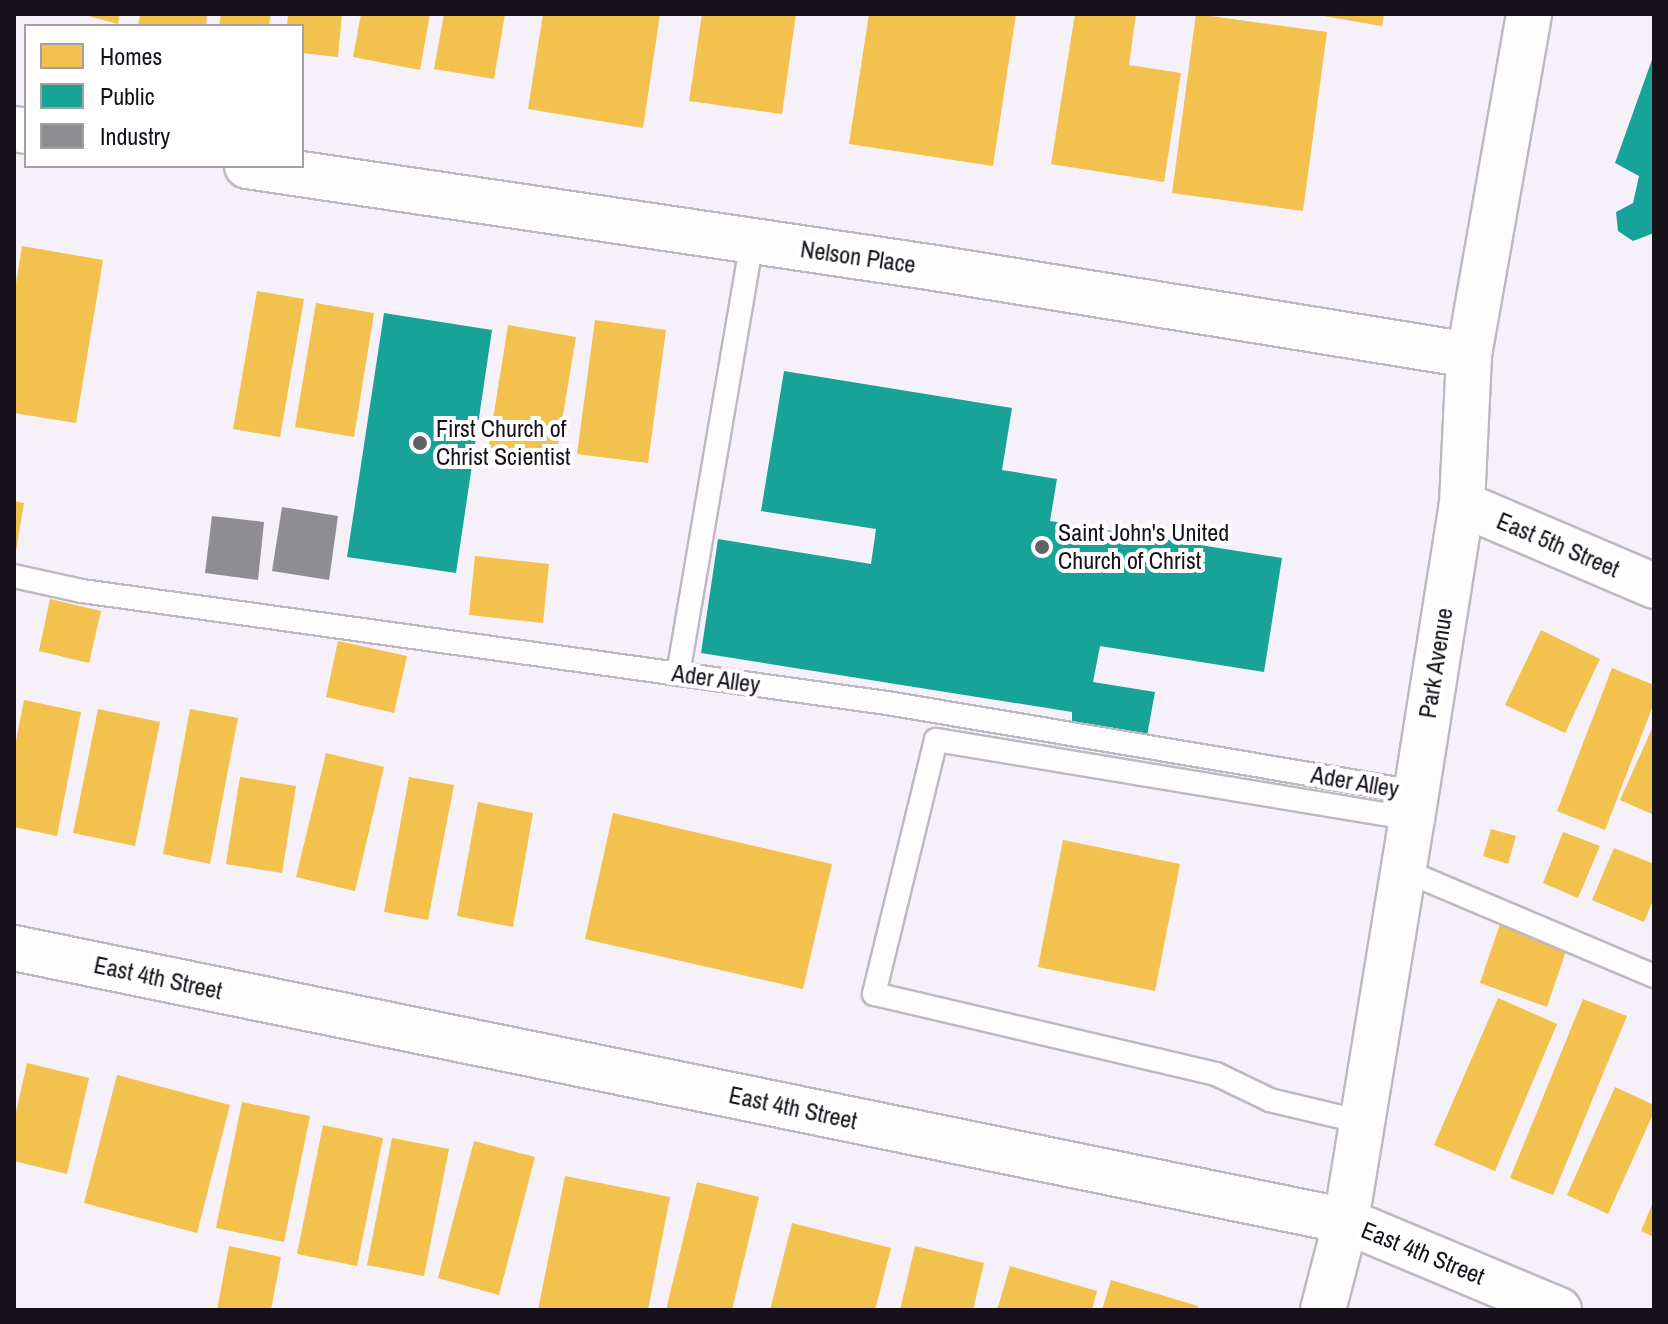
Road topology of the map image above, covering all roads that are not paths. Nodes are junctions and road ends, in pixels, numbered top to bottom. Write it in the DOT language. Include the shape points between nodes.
graph roads {
  1 [pos="1529,14"];
  2 [pos="260,168"];
  3 [pos="752,241"];
  4 [pos="1469,355"];
  5 [pos="1462,504"];
  6 [pos="14,576"];
  7 [pos="1654,586"];
  8 [pos="678,674"];
  9 [pos="1414,806"];
  10 [pos="1403,870"];
  11 [pos="14,948"];
  12 [pos="1654,976"];
  13 [pos="1362,1122"];
  14 [pos="1346,1221"];
  15 [pos="1323,1310"];
  16 [pos="1559,1310"];
  1 -- 4 [label="street, Park Avenue"];
  2 -- 3 [label="street, Nelson Place"];
  3 -- 4 [label="street, Nelson Place"];
  3 -- 8 [label="lane"];
  4 -- 5 [label="street, Park Avenue"];
  5 -- 7 [label="street, East 5th Street"];
  5 -- 9 [label="street, Park Avenue"];
  6 -- 8 [label="lane, Ader Alley" via="82,591"];
  8 -- 9 [label="lane, Ader Alley" via="1006,722"];
  9 -- 10 [label="street, Park Avenue"];
  9 -- 13 [label="lane" via="936,740 874,994 1216,1074 1270,1100"];
  10 -- 12 [label="lane"];
  10 -- 13 [label="street, Park Avenue"];
  11 -- 14 [label="street, East 4th Street"];
  13 -- 14 [label="street, Park Avenue"];
  14 -- 15 [label="street, Park Avenue"];
  14 -- 16 [label="street, East 4th Street"];
}
